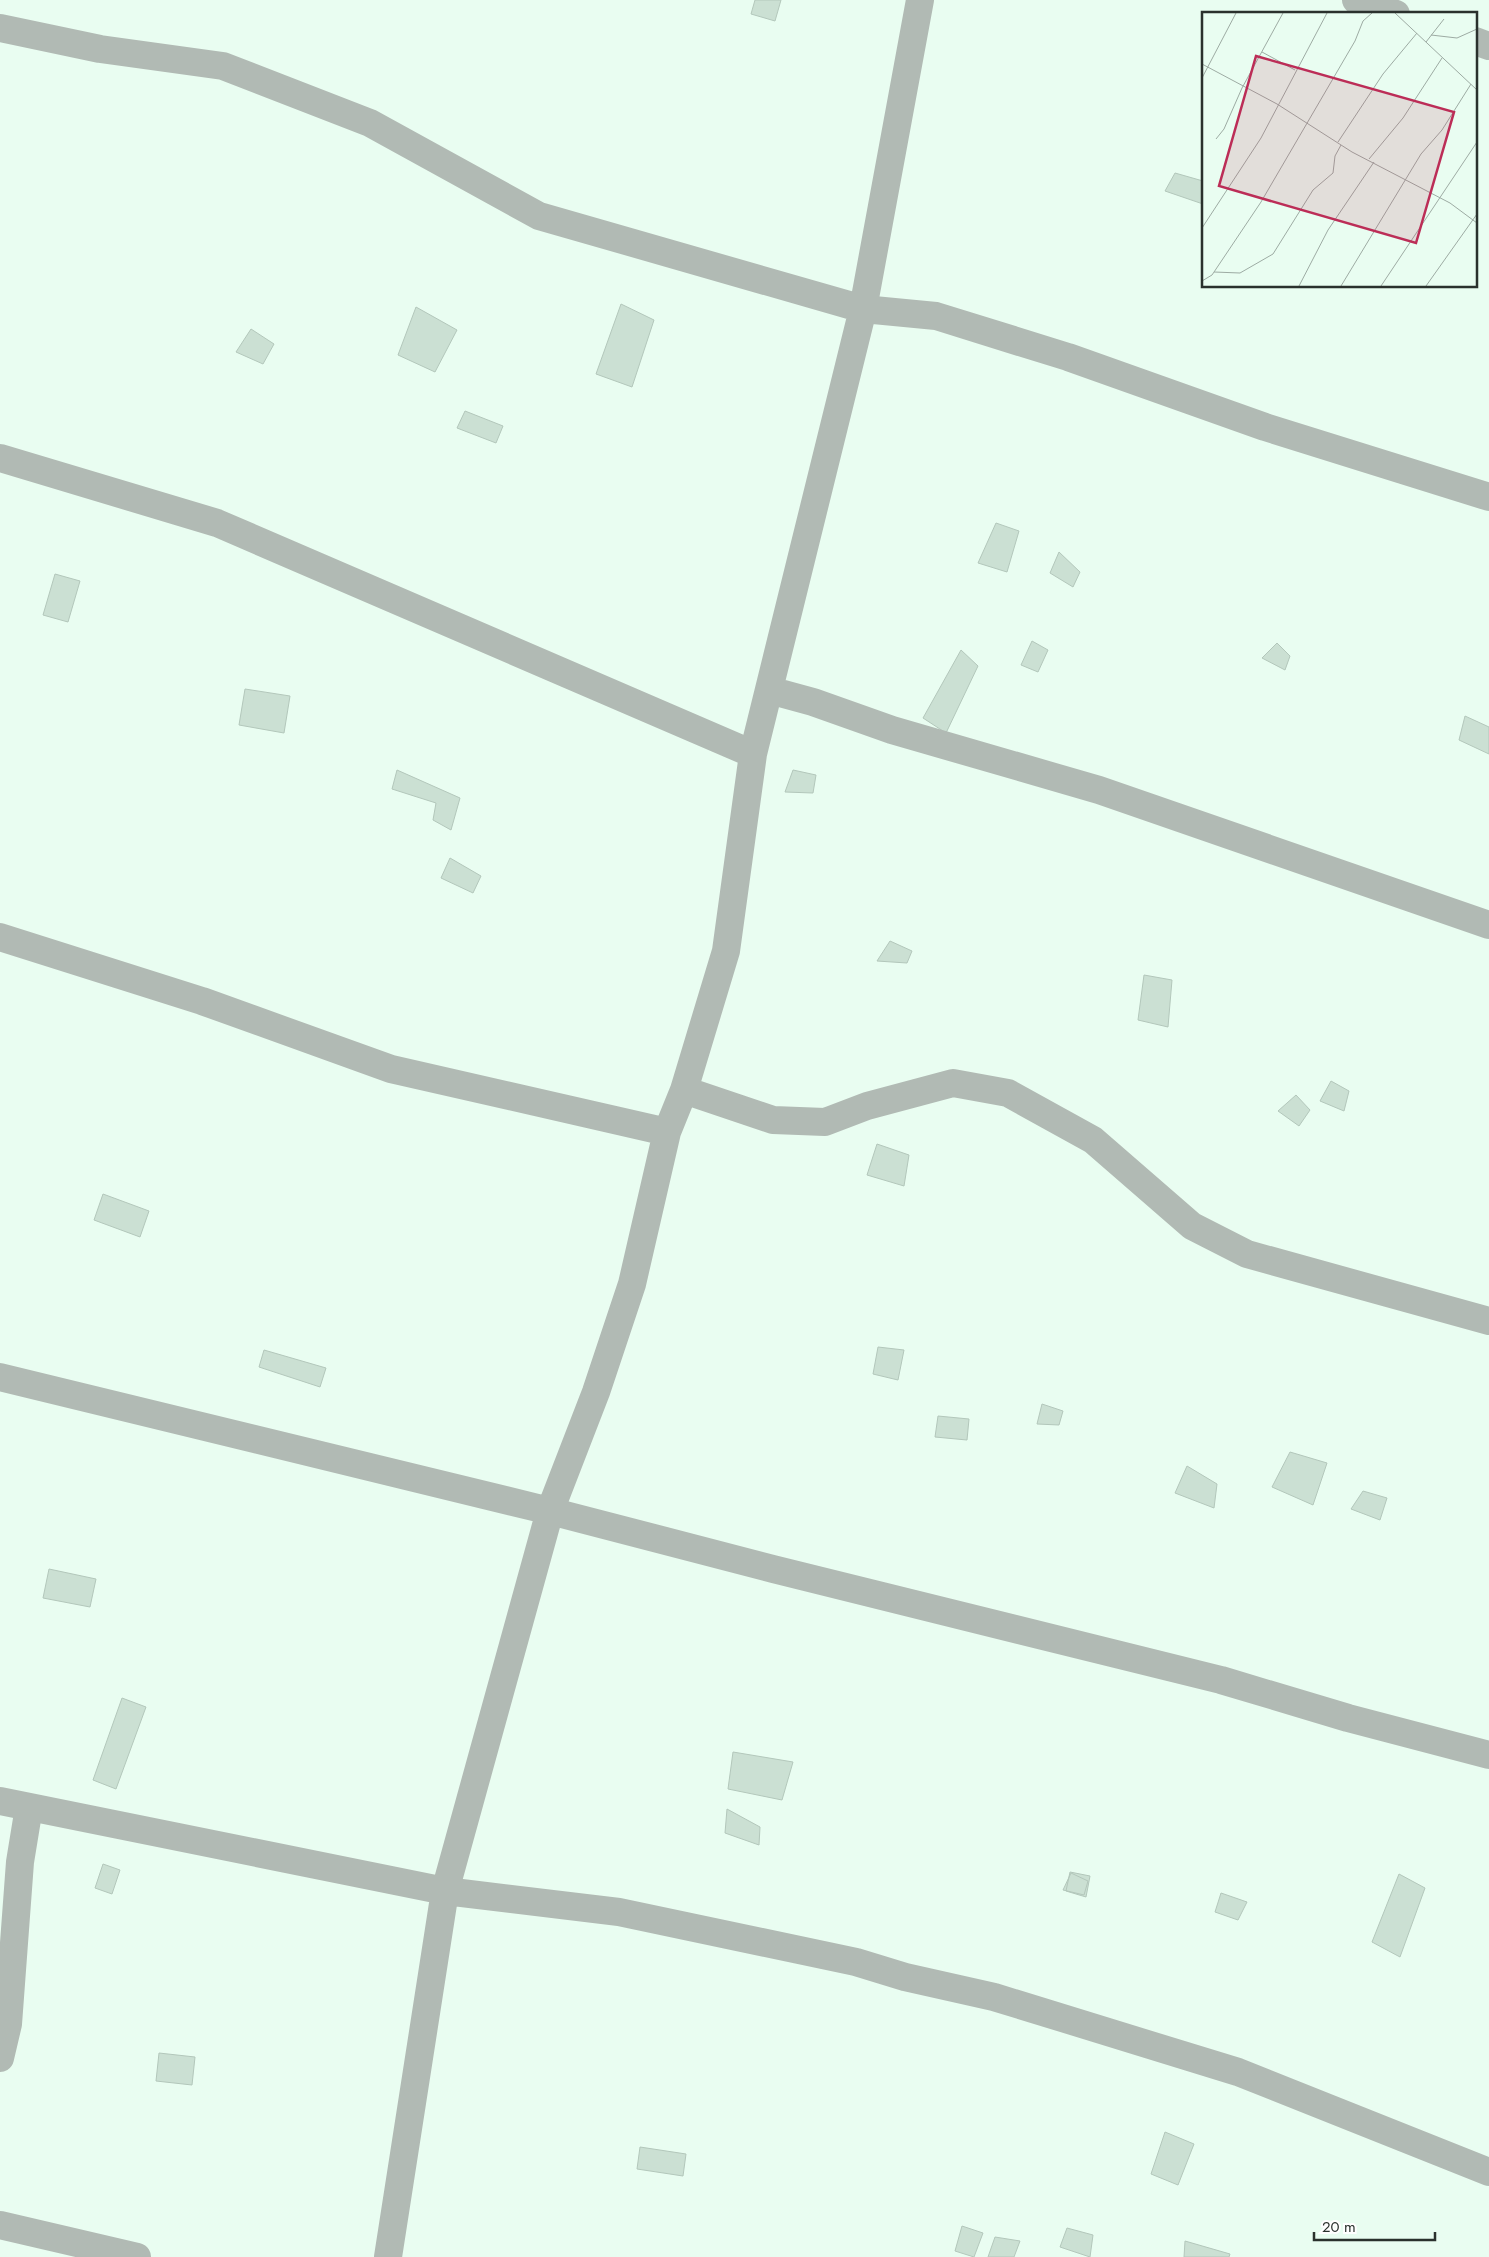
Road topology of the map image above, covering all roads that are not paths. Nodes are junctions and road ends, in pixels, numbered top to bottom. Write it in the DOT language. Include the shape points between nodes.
graph roads {
  1 [pos="920,0"];
  2 [pos="1356,0"];
  3 [pos="1390,12"];
  4 [pos="0,28"];
  5 [pos="1476,41"];
  6 [pos="1489,46"];
  7 [pos="863,309"];
  8 [pos="0,458"];
  9 [pos="1489,497"];
  10 [pos="769,690"];
  11 [pos="752,754"];
  12 [pos="1489,924"];
  13 [pos="0,937"];
  14 [pos="684,1090"];
  15 [pos="667,1132"];
  16 [pos="1489,1321"];
  17 [pos="0,1377"];
  18 [pos="550,1511"];
  19 [pos="1489,1755"];
  20 [pos="0,1801"];
  21 [pos="29,1807"];
  22 [pos="445,1891"];
  23 [pos="0,2058"];
  24 [pos="1489,2172"];
  25 [pos="0,2225"];
  26 [pos="137,2257"];
  27 [pos="388,2257"];
  1 -- 7 [label="street"];
  2 -- 3 [label="street"];
  4 -- 7 [label="street" via="100,49 223,66 370,123 539,216"];
  5 -- 6 [label="street"];
  7 -- 9 [label="street" via="936,316"];
  7 -- 10 [label="street"];
  8 -- 11 [label="street" via="217,523"];
  10 -- 11 [label="street"];
  10 -- 12 [label="street" via="892,730 1099,790"];
  11 -- 14 [label="street" via="726,951"];
  13 -- 15 [label="street" via="202,1001 391,1069"];
  14 -- 15 [label="street"];
  14 -- 16 [label="street" via="772,1120 825,1122 868,1106 953,1083 1008,1093 1093,1140 1192,1226 1248,1254"];
  15 -- 18 [label="street" via="632,1284 596,1392"];
  17 -- 18 [label="street"];
  18 -- 19 [label="street" via="1220,1680"];
  18 -- 22 [label="street"];
  20 -- 21 [label="street"];
  21 -- 22 [label="street"];
  21 -- 23 [label="street" via="20,1862 8,2024"];
  22 -- 24 [label="street" via="619,1912 856,1962 994,1997 1238,2072"];
  22 -- 27 [label="street"];
  25 -- 26 [label="street"];
}
